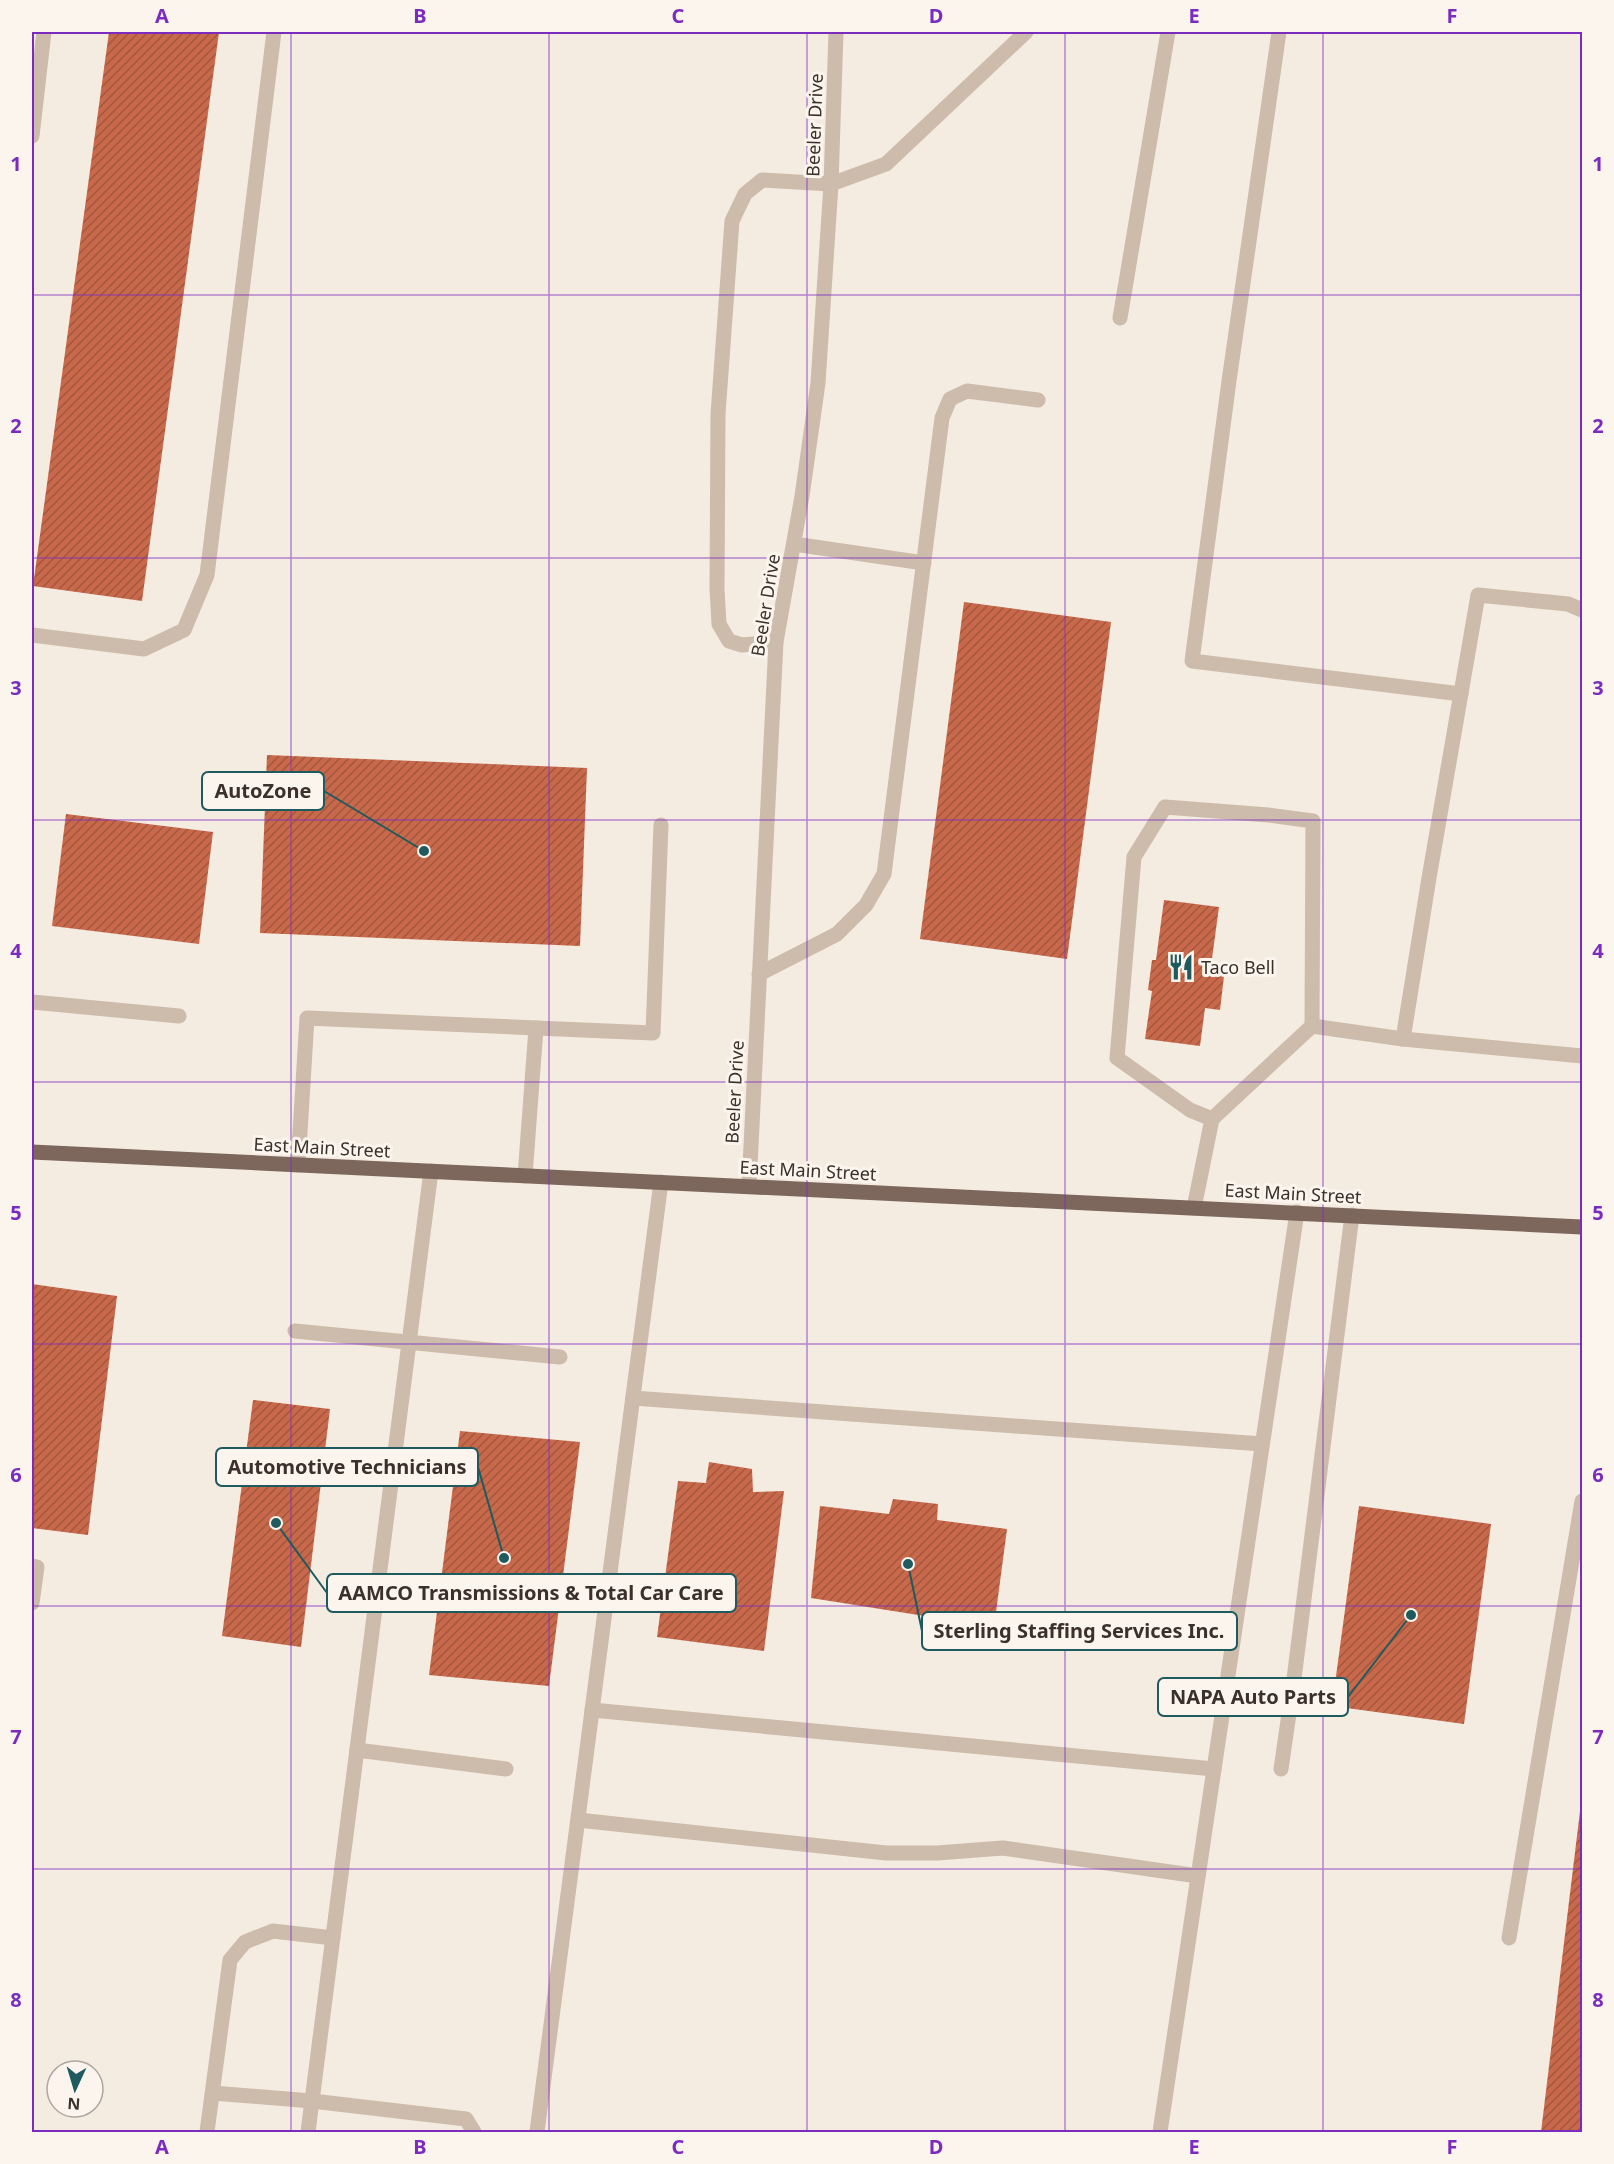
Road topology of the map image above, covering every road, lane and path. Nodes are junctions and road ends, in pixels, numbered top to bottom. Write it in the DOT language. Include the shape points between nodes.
graph roads {
  1 [pos="44,32"];
  2 [pos="274,32"];
  3 [pos="836,32"];
  4 [pos="1026,32"];
  5 [pos="1168,32"];
  6 [pos="1279,32"];
  7 [pos="32,136"];
  8 [pos="831,184"];
  9 [pos="1120,318"];
  10 [pos="1038,400"];
  11 [pos="794,544"];
  12 [pos="924,563"];
  13 [pos="1582,610"];
  14 [pos="32,635"];
  15 [pos="32,641"];
  16 [pos="776,642"];
  17 [pos="1461,694"];
  18 [pos="661,825"];
  19 [pos="759,974"];
  20 [pos="32,1002"];
  21 [pos="179,1016"];
  22 [pos="1311,1026"];
  23 [pos="536,1028"];
  24 [pos="1403,1039"];
  25 [pos="1582,1056"];
  26 [pos="1212,1119"];
  27 [pos="32,1152"];
  28 [pos="297,1165"];
  29 [pos="431,1171"];
  30 [pos="525,1176"];
  31 [pos="661,1182"];
  32 [pos="749,1186"];
  33 [pos="1194,1208"];
  34 [pos="1297,1212"];
  35 [pos="1352,1215"];
  36 [pos="1582,1227"];
  37 [pos="295,1330"];
  38 [pos="409,1341"];
  39 [pos="560,1357"];
  40 [pos="633,1398"];
  41 [pos="1262,1444"];
  42 [pos="1582,1501"];
  43 [pos="32,1566"];
  44 [pos="32,1603"];
  45 [pos="592,1710"];
  46 [pos="357,1750"];
  47 [pos="506,1769"];
  48 [pos="1214,1769"];
  49 [pos="1281,1769"];
  50 [pos="578,1820"];
  51 [pos="1198,1876"];
  52 [pos="333,1938"];
  53 [pos="1509,1938"];
  54 [pos="213,2093"];
  55 [pos="312,2101"];
  56 [pos="207,2133"];
  57 [pos="308,2133"];
  58 [pos="474,2133"];
  59 [pos="537,2133"];
  60 [pos="1160,2133"];
  1 -- 7 [label="street"];
  2 -- 14 [label="street" via="207,575 184,630 144,649"];
  3 -- 8 [label="street, Beeler Drive"];
  4 -- 8 [label="street" via="886,164"];
  5 -- 9 [label="street"];
  6 -- 17 [label="street" via="1192,661"];
  8 -- 11 [label="street, Beeler Drive" via="818,383"];
  8 -- 16 [label="street" via="762,180 745,194 732,221 718,414 719,624 735,643"];
  10 -- 12 [label="street" via="967,392 951,399 942,418"];
  11 -- 12 [label="street"];
  11 -- 16 [label="street, Beeler Drive"];
  12 -- 19 [label="street" via="884,874 866,905 837,934"];
  13 -- 17 [label="street" via="1568,604 1478,596"];
  14 -- 15 [label="street"];
  16 -- 19 [label="street, Beeler Drive"];
  17 -- 24 [label="street"];
  18 -- 23 [label="street" via="653,1033"];
  19 -- 32 [label="street, Beeler Drive"];
  20 -- 21 [label="street"];
  22 -- 24 [label="street"];
  22 -- 26 [label="street"];
  22 -- 26 [label="street" via="1313,821 1165,807 1134,857 1117,1058 1190,1110"];
  23 -- 28 [label="street" via="307,1018"];
  23 -- 30 [label="street"];
  24 -- 25 [label="street"];
  26 -- 33 [label="street"];
  27 -- 28 [label="main road, East Main Street"];
  28 -- 29 [label="main road, East Main Street"];
  29 -- 30 [label="main road, East Main Street"];
  29 -- 38 [label="street"];
  30 -- 31 [label="main road, East Main Street"];
  31 -- 32 [label="main road, East Main Street"];
  31 -- 40 [label="street"];
  32 -- 33 [label="main road, East Main Street"];
  33 -- 34 [label="main road, East Main Street"];
  34 -- 35 [label="main road, East Main Street"];
  34 -- 41 [label="street"];
  35 -- 36 [label="main road, East Main Street"];
  35 -- 49 [label="street"];
  37 -- 38 [label="street"];
  38 -- 39 [label="street"];
  38 -- 46 [label="street"];
  40 -- 41 [label="street"];
  40 -- 45 [label="street"];
  41 -- 48 [label="street"];
  42 -- 53 [label="street"];
  43 -- 44 [label="street" via="37,1567"];
  45 -- 48 [label="street"];
  45 -- 50 [label="street"];
  46 -- 47 [label="street"];
  46 -- 52 [label="street"];
  48 -- 51 [label="street"];
  50 -- 51 [label="street" via="886,1853 1003,1848"];
  50 -- 59 [label="street"];
  51 -- 60 [label="street"];
  52 -- 54 [label="street" via="273,1931 245,1942 230,1960"];
  52 -- 55 [label="street"];
  54 -- 55 [label="street"];
  54 -- 56 [label="street"];
  55 -- 57 [label="street"];
  55 -- 58 [label="street" via="466,2119"];
}
